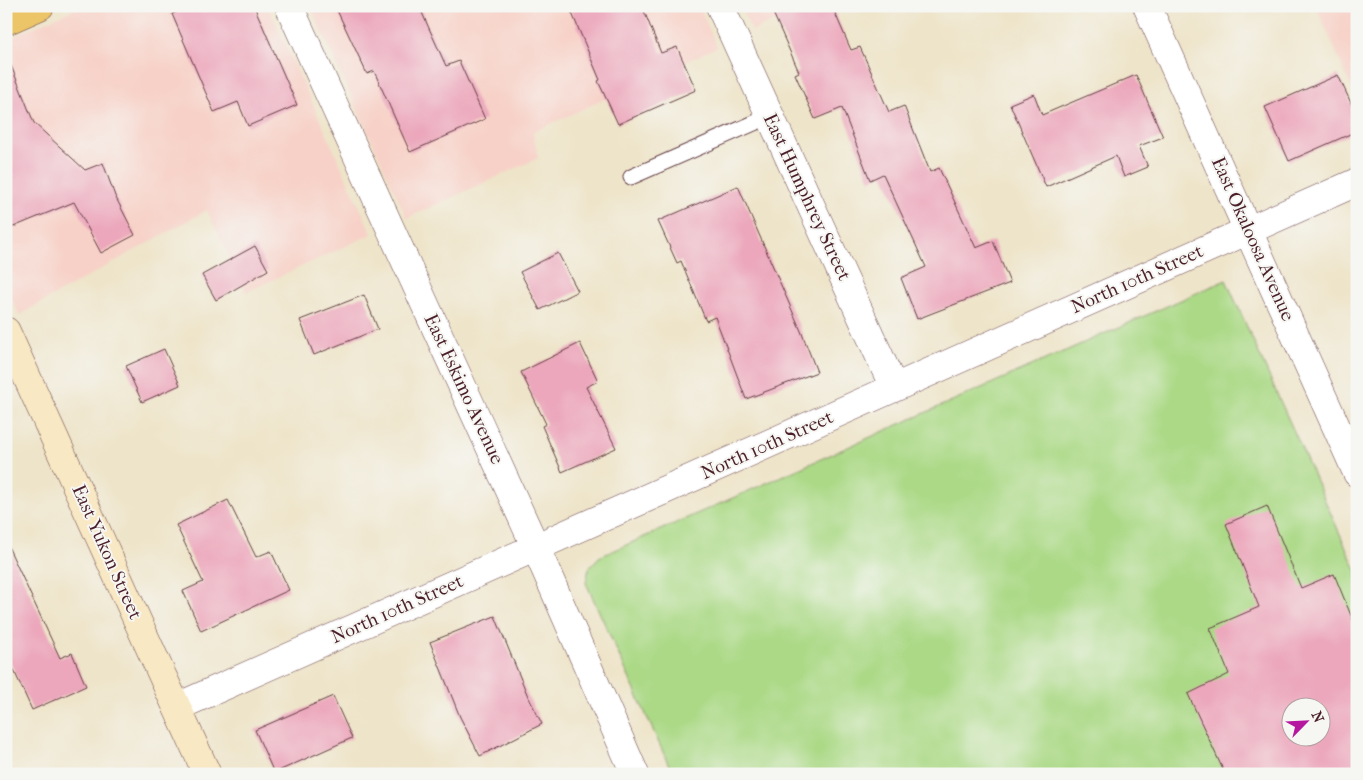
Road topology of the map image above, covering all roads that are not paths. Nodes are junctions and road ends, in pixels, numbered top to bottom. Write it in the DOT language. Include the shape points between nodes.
graph roads {
  1 [pos="40,6"];
  2 [pos="289,6"];
  3 [pos="720,6"];
  4 [pos="1147,6"];
  5 [pos="6,21"];
  6 [pos="770,116"];
  7 [pos="631,177"];
  8 [pos="1357,182"];
  9 [pos="1249,229"];
  10 [pos="6,331"];
  11 [pos="894,388"];
  12 [pos="1357,473"];
  13 [pos="536,548"];
  14 [pos="177,707"];
  15 [pos="207,774"];
  16 [pos="635,774"];
  1 -- 5 [label="main road"];
  2 -- 13 [label="street, East Eskimo Avenue"];
  3 -- 6 [label="street, East Humphrey Street"];
  4 -- 9 [label="street, East Okaloosa Avenue"];
  6 -- 7 [label="lane"];
  6 -- 11 [label="street, East Humphrey Street"];
  8 -- 9 [label="street, North 10th Street"];
  9 -- 11 [label="street, North 10th Street"];
  9 -- 12 [label="street, East Okaloosa Avenue"];
  10 -- 14 [label="street, East Yukon Street"];
  11 -- 13 [label="street, North 10th Street"];
  13 -- 14 [label="street, North 10th Street"];
  13 -- 16 [label="street, East Eskimo Avenue"];
  14 -- 15 [label="street, East Yukon Street"];
}
